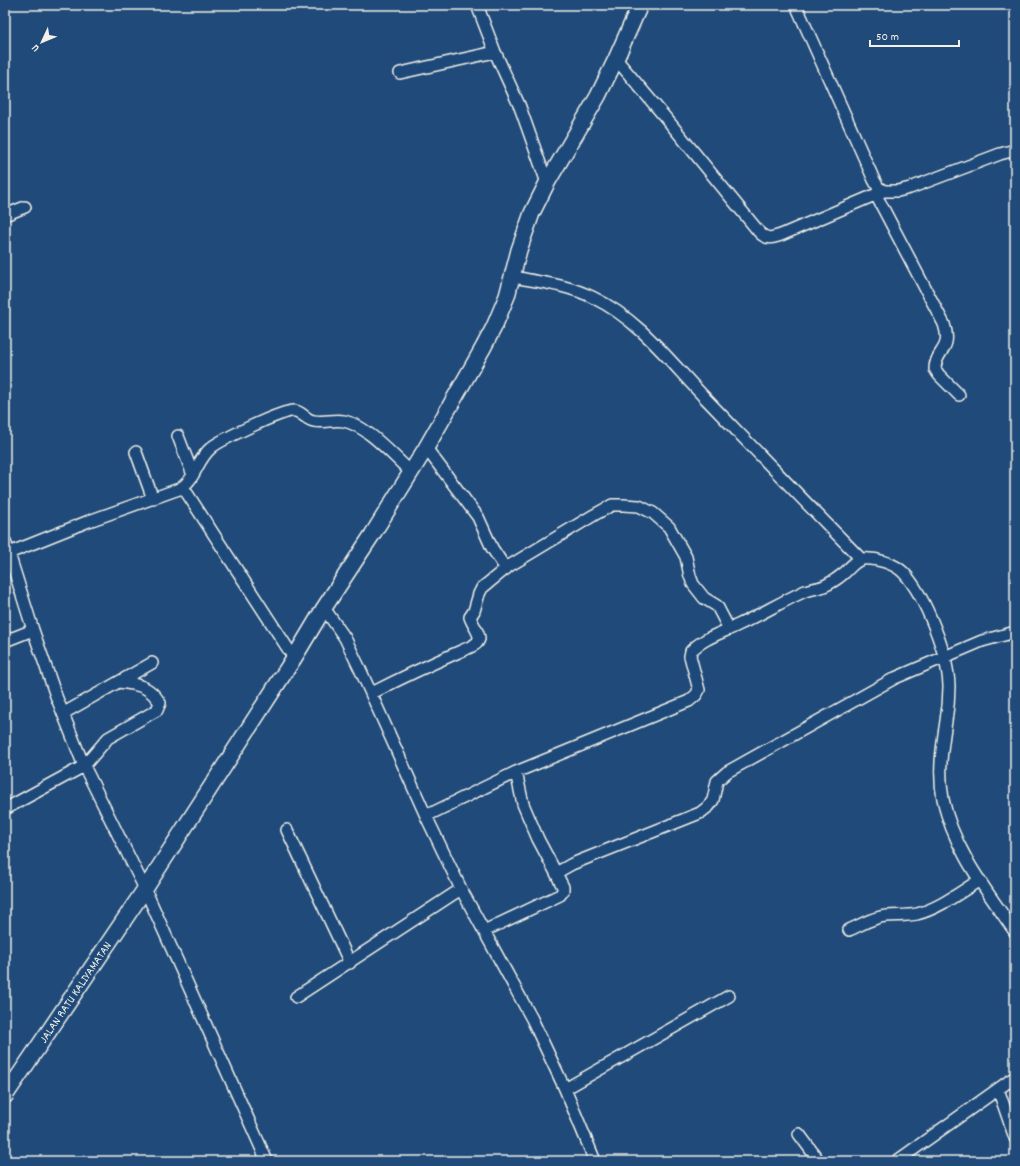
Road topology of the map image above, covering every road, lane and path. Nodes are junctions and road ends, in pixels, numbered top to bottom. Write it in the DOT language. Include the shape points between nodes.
graph roads {
  1 [pos="477,5"];
  2 [pos="640,5"];
  3 [pos="796,5"];
  4 [pos="495,52"];
  5 [pos="616,59"];
  6 [pos="400,73"];
  7 [pos="1015,150"];
  8 [pos="547,183"];
  9 [pos="880,193"];
  10 [pos="25,207"];
  11 [pos="5,215"];
  12 [pos="513,277"];
  13 [pos="959,395"];
  14 [pos="178,436"];
  15 [pos="426,448"];
  16 [pos="136,452"];
  17 [pos="411,472"];
  18 [pos="193,475"];
  19 [pos="183,487"];
  20 [pos="153,499"];
  21 [pos="5,541"];
  22 [pos="10,554"];
  23 [pos="861,559"];
  24 [pos="506,569"];
  25 [pos="324,608"];
  26 [pos="730,629"];
  27 [pos="33,630"];
  28 [pos="1015,632"];
  29 [pos="5,641"];
  30 [pos="294,658"];
  31 [pos="944,658"];
  32 [pos="152,663"];
  33 [pos="119,682"];
  34 [pos="372,693"];
  35 [pos="64,713"];
  36 [pos="84,766"];
  37 [pos="516,772"];
  38 [pos="5,810"];
  39 [pos="426,816"];
  40 [pos="287,830"];
  41 [pos="556,873"];
  42 [pos="980,880"];
  43 [pos="145,889"];
  44 [pos="461,889"];
  45 [pos="849,930"];
  46 [pos="484,931"];
  47 [pos="1015,932"];
  48 [pos="350,963"];
  49 [pos="729,996"];
  50 [pos="296,998"];
  51 [pos="1015,1077"];
  52 [pos="564,1089"];
  53 [pos="998,1089"];
  54 [pos="5,1096"];
  55 [pos="799,1134"];
  56 [pos="1015,1138"];
  57 [pos="267,1161"];
  58 [pos="595,1161"];
  59 [pos="819,1161"];
  60 [pos="897,1161"];
  1 -- 4 [label="street"];
  2 -- 5 [label="main road, JALAN RATU KALIYAMATAN"];
  3 -- 9 [label="street"];
  4 -- 6 [label="street"];
  4 -- 8 [label="street" via="520,107"];
  5 -- 8 [label="main road, JALAN RATU KALIYAMATAN" via="598,96"];
  5 -- 9 [label="street" via="764,237 781,235"];
  7 -- 9 [label="street" via="910,188"];
  8 -- 12 [label="main road, JALAN RATU KALIYAMATAN" via="527,225"];
  9 -- 13 [label="street" via="944,324 947,341 935,369"];
  10 -- 11 [label="street"];
  12 -- 15 [label="main road, JALAN RATU KALIYAMATAN" via="483,348"];
  12 -- 23 [label="street" via="578,290 624,317 668,358"];
  14 -- 18 [label="street"];
  15 -- 17 [label="main road, JALAN RATU KALIYAMATAN"];
  15 -- 24 [label="street" via="478,517 492,548"];
  16 -- 20 [label="street"];
  17 -- 18 [label="street" via="369,434 355,425 337,420 312,421 293,410 214,446 203,456"];
  17 -- 25 [label="main road, JALAN RATU KALIYAMATAN"];
  18 -- 19 [label="street"];
  19 -- 20 [label="street"];
  19 -- 30 [label="street"];
  20 -- 22 [label="street" via="83,523"];
  21 -- 22 [label="street"];
  22 -- 27 [label="street"];
  23 -- 26 [label="street" via="829,583 804,592"];
  23 -- 31 [label="street" via="888,563 904,573 927,612"];
  24 -- 26 [label="street" via="612,505 639,506 653,513 669,527 686,557 694,584 704,598 717,606"];
  24 -- 34 [label="street" via="482,588 479,594 477,605 470,617 478,633 479,640 476,645"];
  25 -- 30 [label="main road, JALAN RATU KALIYAMATAN"];
  25 -- 34 [label="street" via="345,638"];
  26 -- 37 [label="street" via="691,650 690,656 699,690 689,701"];
  27 -- 29 [label="street"];
  27 -- 35 [label="street"];
  28 -- 31 [label="street" via="982,641"];
  30 -- 43 [label="main road, JALAN RATU KALIYAMATAN"];
  31 -- 41 [label="street" via="895,678 727,772 717,781 713,800 700,813 572,864"];
  31 -- 42 [label="street" via="949,695 940,764 944,800 953,831"];
  32 -- 33 [label="street"];
  33 -- 35 [label="street"];
  33 -- 36 [label="street" via="137,684 152,691 160,703 157,710 108,738"];
  34 -- 39 [label="street"];
  35 -- 36 [label="street"];
  36 -- 38 [label="street"];
  36 -- 43 [label="street"];
  37 -- 39 [label="street"];
  37 -- 41 [label="street" via="526,811"];
  39 -- 44 [label="street"];
  40 -- 48 [label="street"];
  41 -- 46 [label="street" via="563,891 560,896"];
  42 -- 45 [label="street" via="927,911 877,918"];
  42 -- 47 [label="street"];
  43 -- 54 [label="main road, JALAN RATU KALIYAMATAN"];
  43 -- 57 [label="street"];
  44 -- 46 [label="street"];
  44 -- 48 [label="street"];
  46 -- 52 [label="street" via="532,1019"];
  48 -- 50 [label="street"];
  49 -- 52 [label="street"];
  51 -- 53 [label="street"];
  52 -- 58 [label="street"];
  53 -- 56 [label="street"];
  53 -- 60 [label="street"];
  55 -- 59 [label="street"];
}
